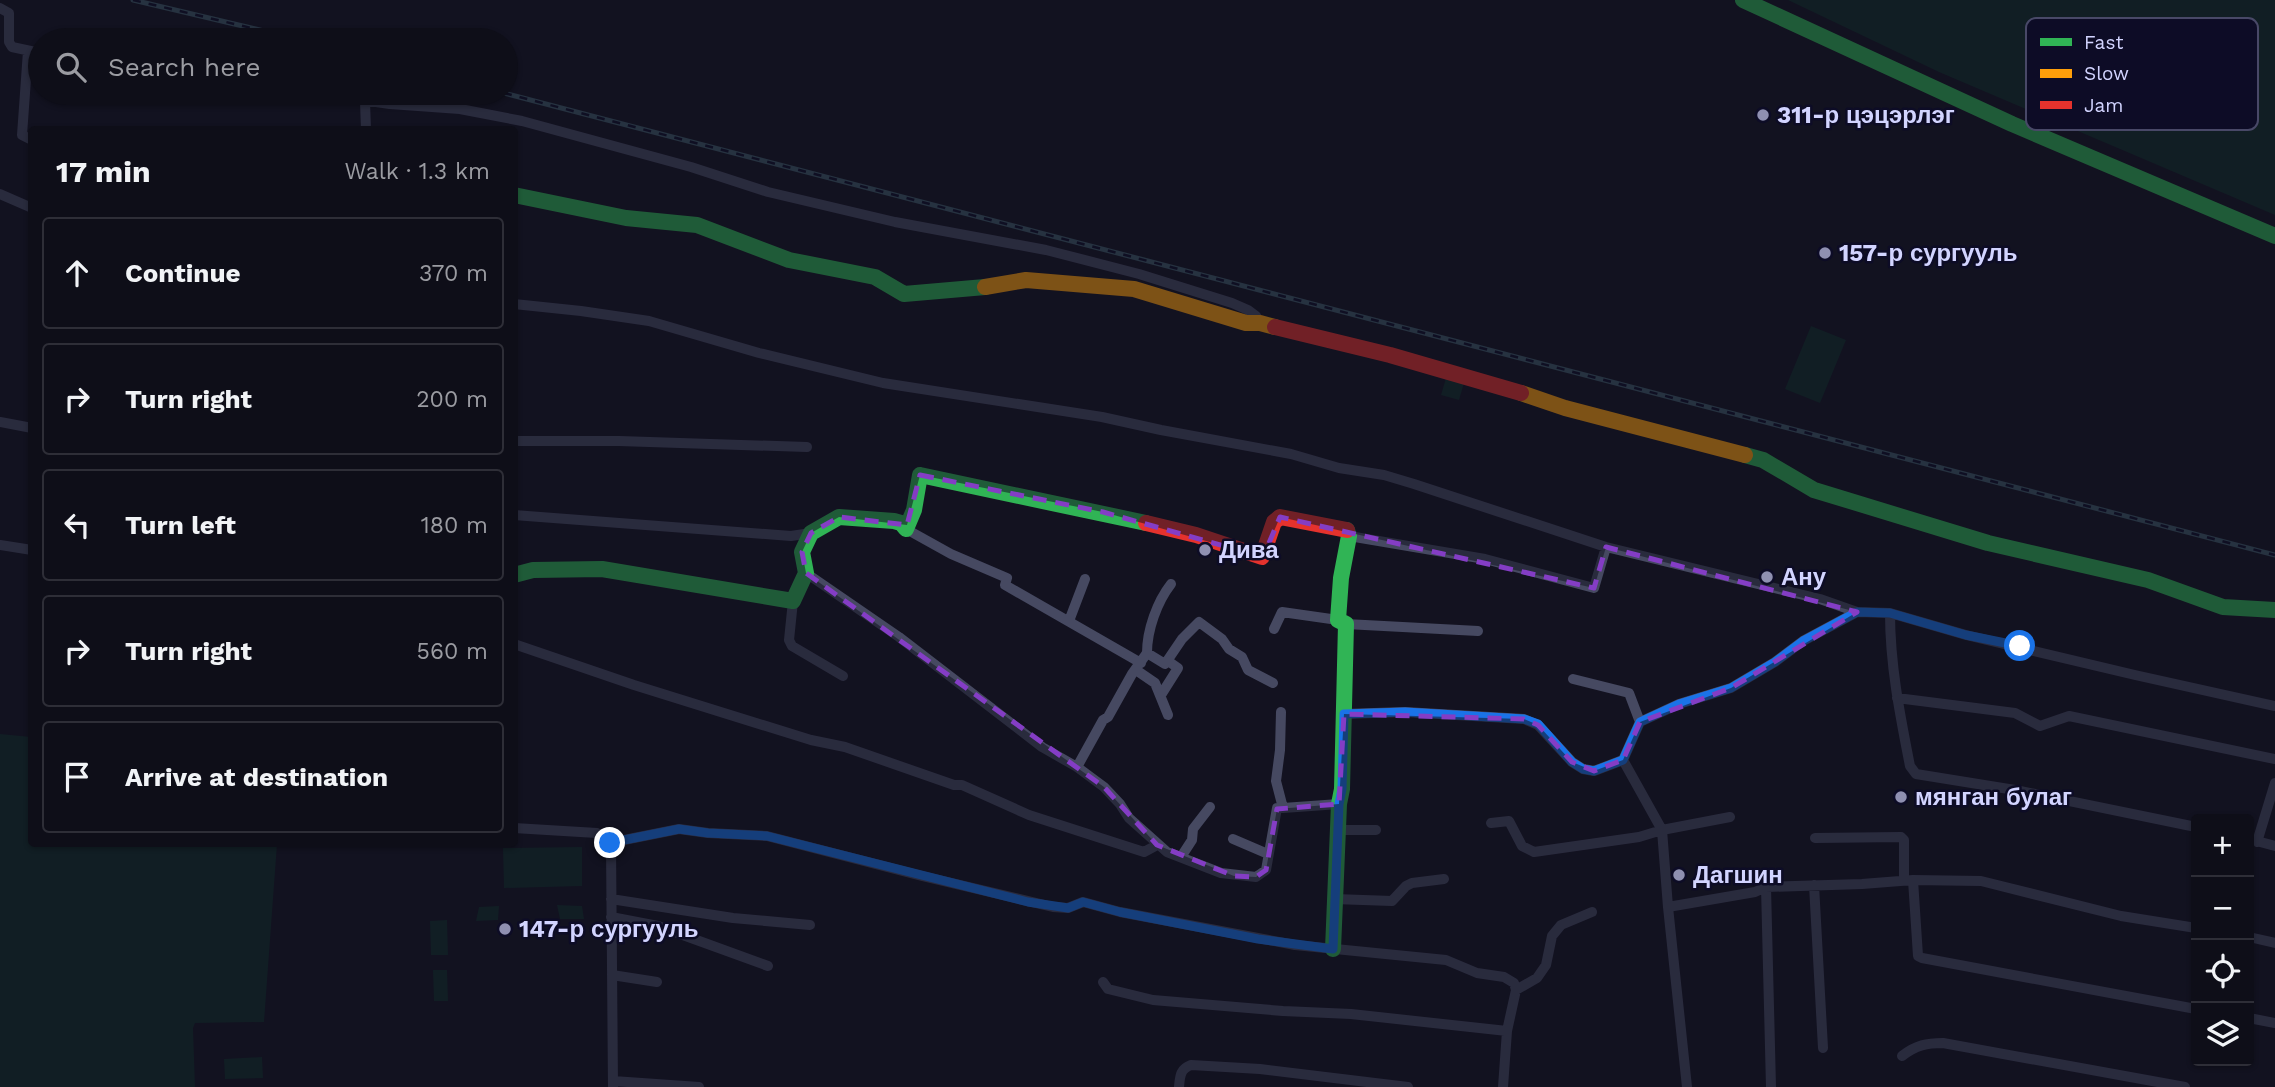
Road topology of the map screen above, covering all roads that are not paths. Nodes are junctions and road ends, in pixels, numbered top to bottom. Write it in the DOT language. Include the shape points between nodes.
graph roads {
  1 [pos="1743,0"];
  2 [pos="0,8"];
  3 [pos="28,51"];
  4 [pos="365,105"];
  5 [pos="412,105"];
  6 [pos="366,126"];
  7 [pos="2026,130"];
  8 [pos="2026,130"];
  9 [pos="28,138"];
  10 [pos="0,194"];
  11 [pos="518,196"];
  12 [pos="28,206"];
  13 [pos="2275,236"];
  14 [pos="518,304"];
  15 [pos="1260,323"];
  16 [pos="0,422"];
  17 [pos="28,427"];
  18 [pos="518,441"];
  19 [pos="807,447"];
  20 [pos="518,515"];
  21 [pos="906,529"];
  22 [pos="811,533"];
  23 [pos="1349,536"];
  24 [pos="0,545"];
  25 [pos="1606,547"];
  26 [pos="28,549"];
  27 [pos="806,573"];
  28 [pos="518,574"];
  29 [pos="1085,579"];
  30 [pos="1171,584"];
  31 [pos="793,601"];
  32 [pos="2275,610"];
  33 [pos="1857,612"];
  34 [pos="1890,613"];
  35 [pos="1069,621"];
  36 [pos="1342,622"];
  37 [pos="1274,629"];
  38 [pos="1478,631"];
  39 [pos="518,645"];
  40 [pos="1168,661"];
  41 [pos="1141,662"];
  42 [pos="843,676"];
  43 [pos="1573,679"];
  44 [pos="1273,683"];
  45 [pos="1161,695"];
  46 [pos="1897,698"];
  47 [pos="2275,706"];
  48 [pos="1281,712"];
  49 [pos="1344,714"];
  50 [pos="1168,715"];
  51 [pos="1640,722"];
  52 [pos="2275,759"];
  53 [pos="1623,760"];
  54 [pos="1077,767"];
  55 [pos="2275,783"];
  56 [pos="1339,804"];
  57 [pos="1210,807"];
  58 [pos="1283,808"];
  59 [pos="1730,817"];
  60 [pos="1491,823"];
  61 [pos="2191,826"];
  62 [pos="518,828"];
  63 [pos="1338,830"];
  64 [pos="1376,830"];
  65 [pos="1662,830"];
  66 [pos="1815,838"];
  67 [pos="2254,838"];
  68 [pos="1233,839"];
  69 [pos="2254,841"];
  70 [pos="1157,845"];
  71 [pos="2275,846"];
  72 [pos="612,848"];
  73 [pos="1268,854"];
  74 [pos="1181,857"];
  75 [pos="1444,879"];
  76 [pos="1909,880"];
  77 [pos="1814,885"];
  78 [pos="1766,887"];
  79 [pos="611,899"];
  80 [pos="1335,899"];
  81 [pos="1668,907"];
  82 [pos="1592,912"];
  83 [pos="611,917"];
  84 [pos="810,925"];
  85 [pos="2191,927"];
  86 [pos="2254,938"];
  87 [pos="2275,943"];
  88 [pos="1333,949"];
  89 [pos="768,966"];
  90 [pos="612,975"];
  91 [pos="657,982"];
  92 [pos="1103,982"];
  93 [pos="1516,990"];
  94 [pos="2191,1008"];
  95 [pos="2254,1019"];
  96 [pos="2275,1023"];
  97 [pos="1507,1031"];
  98 [pos="1823,1048"];
  99 [pos="1902,1056"];
  100 [pos="613,1084"];
  101 [pos="699,1087"];
  102 [pos="1180,1087"];
  103 [pos="1408,1087"];
  104 [pos="1503,1087"];
  105 [pos="1686,1087"];
  106 [pos="1771,1087"];
  107 [pos="2185,1087"];
  1 -- 8 [label="street"];
  2 -- 3 [label="street" via="9,13 12,47"];
  3 -- 9 [label="street" via="22,135"];
  4 -- 6 [label="street"];
  5 -- 15 [label="street" via="494,115 781,195 1046,250 1232,303 1248,310"];
  7 -- 13 [label="street"];
  10 -- 12 [label="street"];
  11 -- 15 [label="street" via="616,216 697,225 789,260 875,277 904,294 1026,280 1123,286 1246,323"];
  14 -- 25 [label="street" via="649,321 883,383 1095,415 1291,454 1384,475"];
  15 -- 32 [label="street" via="1763,460 1814,490 1988,543 2148,580 2223,607"];
  16 -- 17 [label="street"];
  18 -- 19 [label="street"];
  20 -- 22 [label="street" via="791,536"];
  21 -- 22 [label="street" via="894,521 839,517"];
  21 -- 23 [label="street" via="920,475 1103,512 1262,557 1280,517 1348,530"];
  21 -- 35 [label="street" via="1007,578 1005,585"];
  22 -- 27 [label="street" via="802,552"];
  23 -- 25 [label="street" via="1485,559 1594,588"];
  23 -- 36 [label="street" via="1341,578"];
  24 -- 26 [label="street"];
  25 -- 33 [label="street"];
  27 -- 31 [label="street"];
  27 -- 54 [label="street" via="899,637 1042,747"];
  28 -- 31 [label="street" via="603,569"];
  29 -- 35 [label="street"];
  30 -- 41 [label="street" via="1162,595"];
  31 -- 42 [label="street" via="792,646"];
  33 -- 34 [label="street"];
  33 -- 51 [label="street" via="1731,688"];
  34 -- 46 [label="street"];
  34 -- 47 [label="street" via="1966,635"];
  35 -- 41 [label="street"];
  36 -- 37 [label="street" via="1282,612"];
  36 -- 38 [label="street"];
  36 -- 49 [label="street"];
  39 -- 70 [label="street" via="962,785 1029,815 1143,852"];
  40 -- 41 [label="street"];
  40 -- 44 [label="street" via="1199,622 1242,657 1248,670"];
  40 -- 45 [label="street" via="1178,668"];
  41 -- 45 [label="street"];
  41 -- 54 [label="street"];
  43 -- 51 [label="street" via="1629,694"];
  45 -- 50 [label="street"];
  46 -- 52 [label="street" via="2015,713 2039,726 2068,716 2095,719"];
  46 -- 61 [label="street" via="1910,766 1916,774"];
  48 -- 58 [label="street" via="1276,781"];
  49 -- 53 [label="street" via="1405,712 1524,719 1538,724 1583,769 1594,771"];
  49 -- 56 [label="street"];
  51 -- 53 [label="street"];
  53 -- 65 [label="street"];
  54 -- 70 [label="street" via="1104,787"];
  55 -- 67 [label="street"];
  56 -- 58 [label="street"];
  56 -- 63 [label="street"];
  57 -- 74 [label="street" via="1193,829"];
  58 -- 73 [label="street" via="1277,808"];
  59 -- 65 [label="street"];
  60 -- 65 [label="street" via="1509,821 1522,846 1534,852"];
  62 -- 72 [label="street" via="597,833 608,839"];
  63 -- 64 [label="street"];
  63 -- 80 [label="street"];
  65 -- 81 [label="street"];
  66 -- 76 [label="street" via="1901,836"];
  68 -- 73 [label="street"];
  69 -- 71 [label="street"];
  70 -- 74 [label="street"];
  72 -- 79 [label="street"];
  72 -- 88 [label="street" via="624,840 679,829 767,836 1028,902 1068,908 1083,902 1258,939"];
  73 -- 74 [label="street" via="1266,870 1256,877 1221,873"];
  75 -- 80 [label="street" via="1412,883 1392,901"];
  76 -- 77 [label="street"];
  76 -- 85 [label="street" via="1981,881 2121,916"];
  76 -- 94 [label="street" via="1918,956 1922,958"];
  77 -- 78 [label="street"];
  77 -- 98 [label="street"];
  78 -- 81 [label="street"];
  78 -- 106 [label="street"];
  79 -- 83 [label="street"];
  79 -- 84 [label="street"];
  80 -- 88 [label="street"];
  81 -- 105 [label="street"];
  82 -- 93 [label="street" via="1561,925 1552,936 1542,972"];
  83 -- 89 [label="street" via="658,926"];
  83 -- 90 [label="street"];
  86 -- 87 [label="street"];
  88 -- 93 [label="street" via="1446,960 1477,973 1504,977"];
  90 -- 91 [label="street"];
  90 -- 100 [label="street"];
  92 -- 97 [label="street" via="1108,989 1153,1000"];
  93 -- 97 [label="street"];
  95 -- 96 [label="street"];
  97 -- 104 [label="street"];
  99 -- 107 [label="street" via="1927,1043 1943,1043"];
  100 -- 101 [label="street"];
  102 -- 103 [label="street" via="1180,1074 1191,1065"];
}
